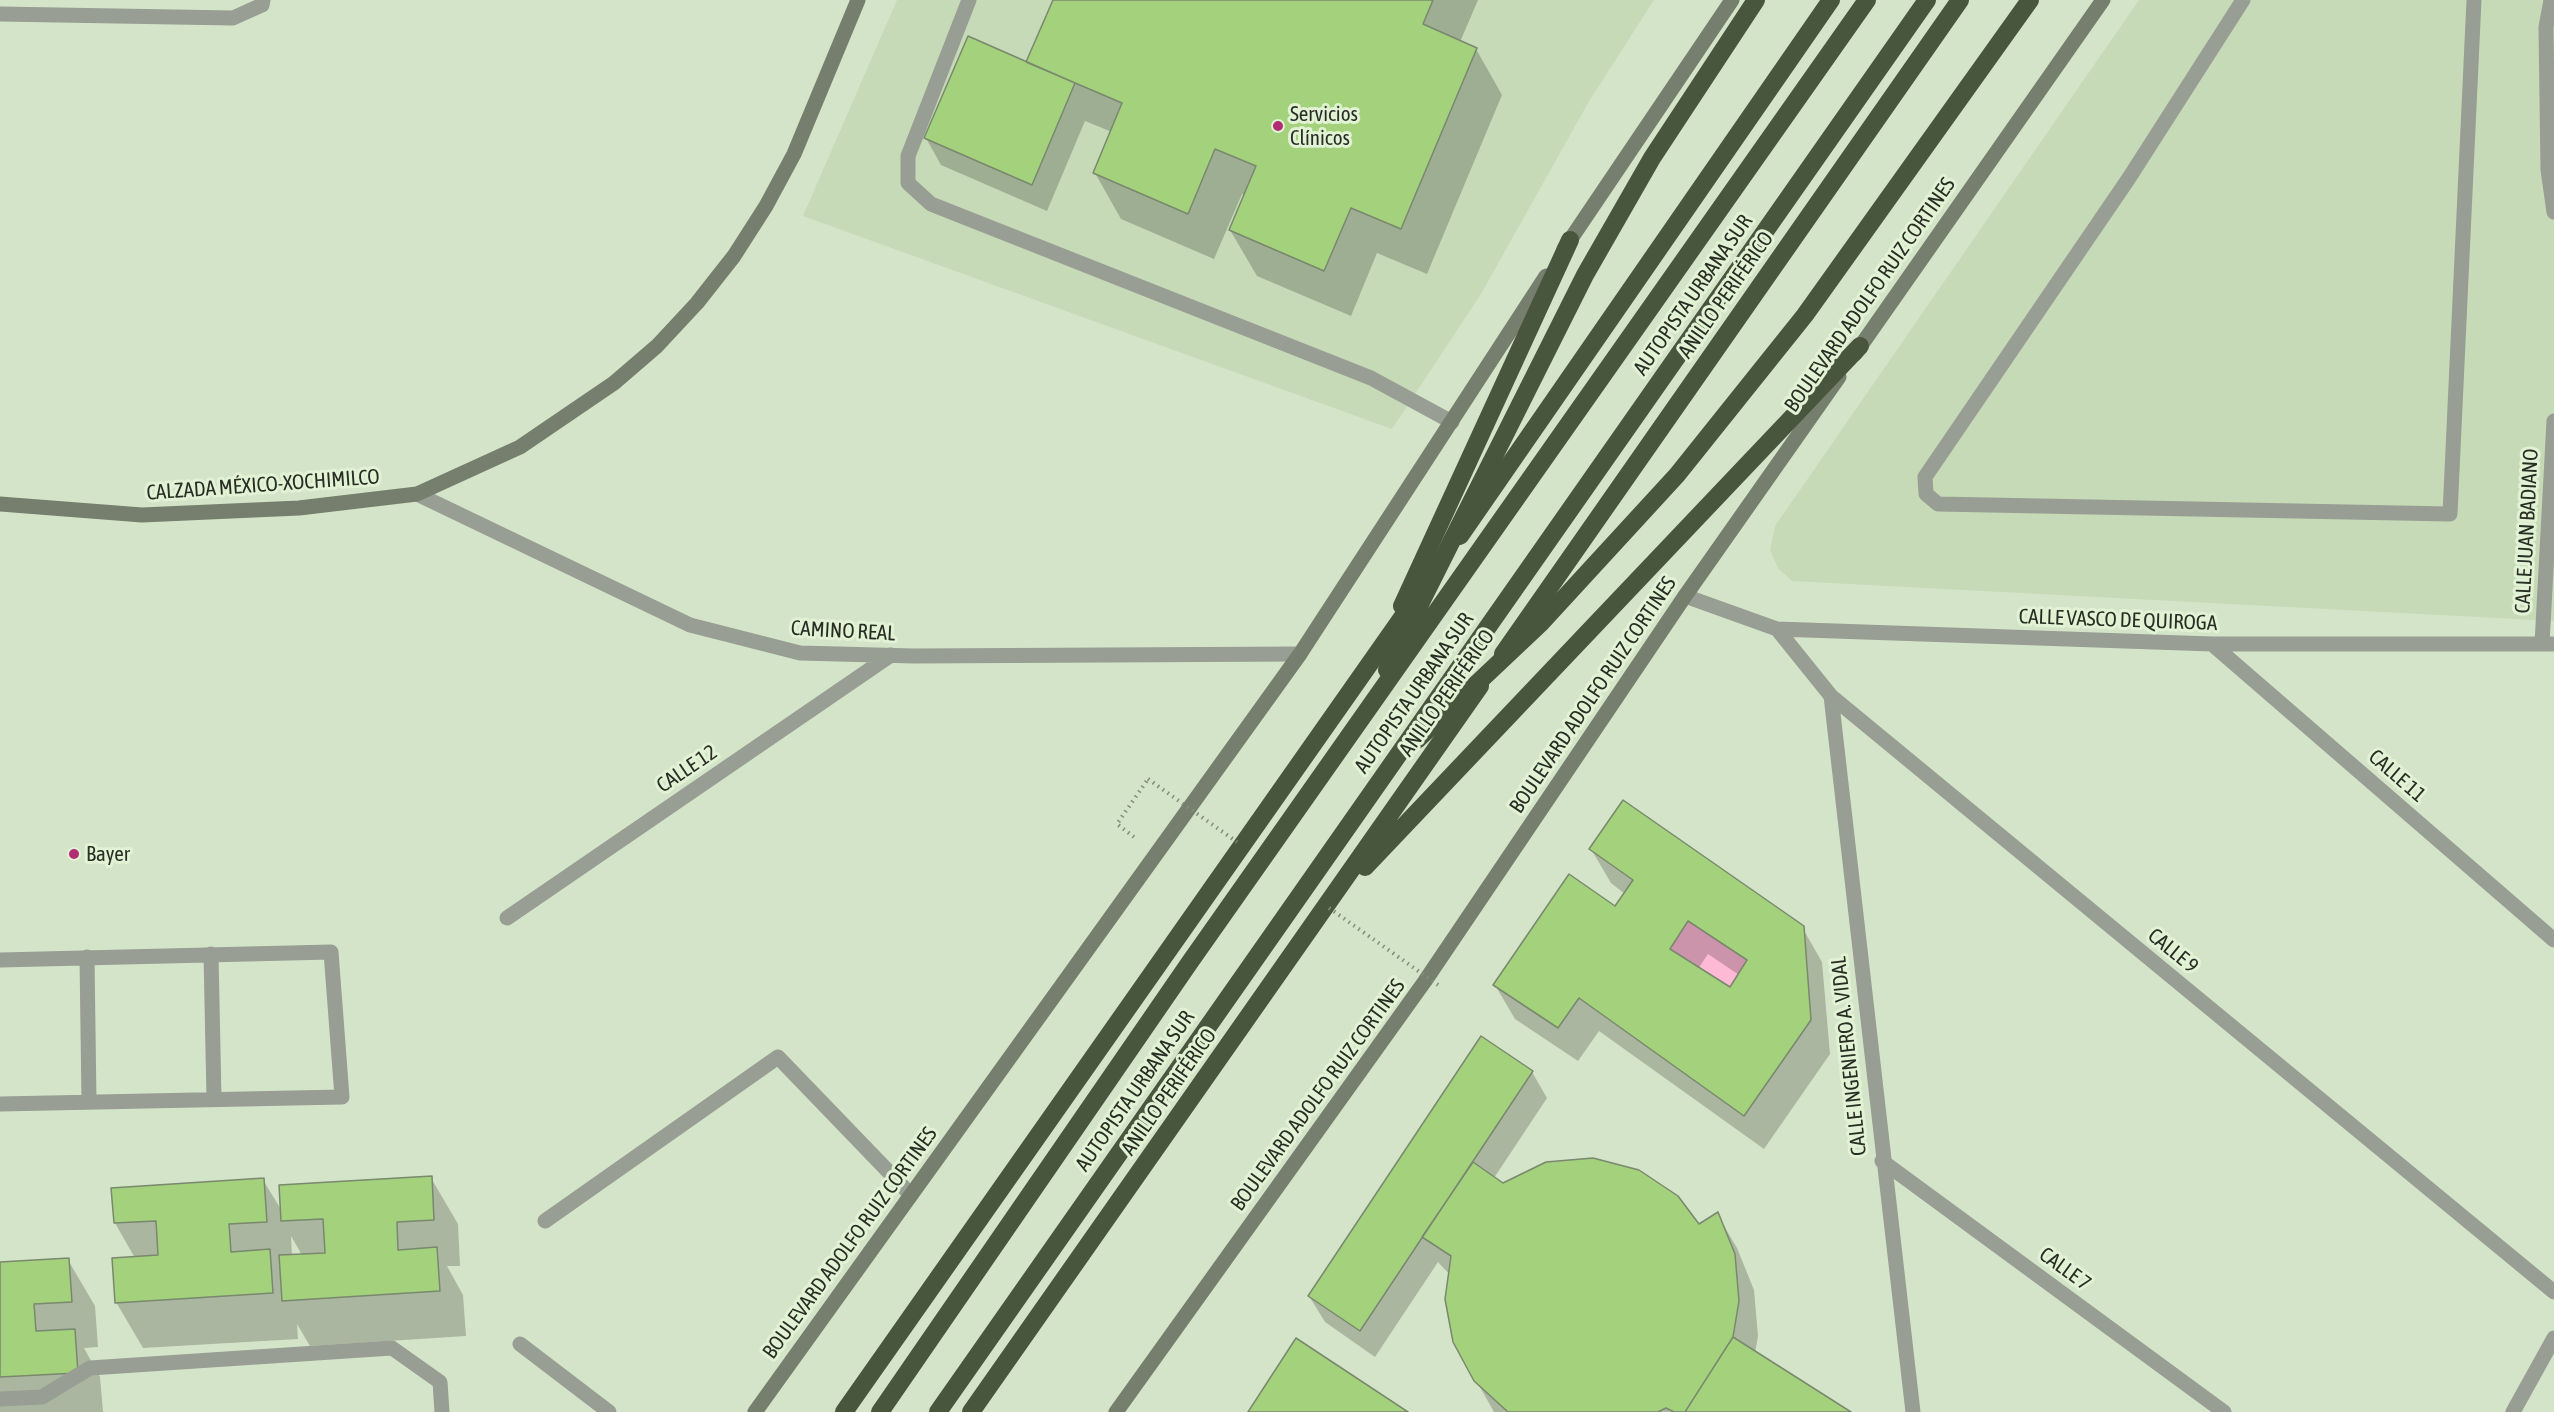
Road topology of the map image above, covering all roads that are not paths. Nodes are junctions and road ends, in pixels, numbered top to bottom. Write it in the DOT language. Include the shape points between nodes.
graph roads {
  1 [pos="263,0"];
  2 [pos="858,0"];
  3 [pos="969,0"];
  4 [pos="1732,0"];
  5 [pos="1756,0"];
  6 [pos="1832,0"];
  7 [pos="1867,0"];
  8 [pos="1927,0"];
  9 [pos="1960,0"];
  10 [pos="2030,0"];
  11 [pos="2103,0"];
  12 [pos="2243,0"];
  13 [pos="2474,0"];
  14 [pos="2551,0"];
  15 [pos="0,14"];
  16 [pos="2554,212"];
  17 [pos="1570,240"];
  18 [pos="1860,346"];
  19 [pos="2554,421"];
  20 [pos="1452,422"];
  21 [pos="417,494"];
  22 [pos="0,504"];
  23 [pos="1685,596"];
  24 [pos="1778,629"];
  25 [pos="1385,642"];
  26 [pos="2212,644"];
  27 [pos="2548,644"];
  28 [pos="1300,654"];
  29 [pos="891,655"];
  30 [pos="1831,696"];
  31 [pos="1362,720"];
  32 [pos="1394,761"];
  33 [pos="1326,907"];
  34 [pos="507,918"];
  35 [pos="2554,939"];
  36 [pos="211,954"];
  37 [pos="87,957"];
  38 [pos="0,960"];
  39 [pos="214,1100"];
  40 [pos="89,1102"];
  41 [pos="0,1104"];
  42 [pos="1882,1161"];
  43 [pos="911,1195"];
  44 [pos="545,1221"];
  45 [pos="2554,1292"];
  46 [pos="2554,1338"];
  47 [pos="520,1344"];
  48 [pos="0,1400"];
  49 [pos="442,1412"];
  50 [pos="609,1412"];
  51 [pos="755,1412"];
  52 [pos="844,1412"];
  53 [pos="880,1412"];
  54 [pos="938,1412"];
  55 [pos="971,1412"];
  56 [pos="1116,1412"];
  57 [pos="1913,1412"];
  58 [pos="2224,1412"];
  59 [pos="2513,1412"];
  1 -- 15 [label="street" via="262,5 233,18"];
  2 -- 21 [label="main road, CALZADA MÉXICO-XOCHIMILCO" via="778,185 734,256 697,303 657,346 568,417 520,447"];
  3 -- 20 [label="street" via="908,156 908,183 931,204 1371,378"];
  4 -- 17 [label="main road, BOULEVARD ADOLFO RUIZ CORTINES"];
  5 -- 31 [label="highway, bridge" via="1652,158 1585,275"];
  6 -- 25 [label="highway"];
  7 -- 31 [label="highway, AUTOPISTA URBANA SUR, bridge"];
  8 -- 32 [label="highway, AUTOPISTA URBANA SUR, bridge"];
  9 -- 33 [label="highway, ANILLO PERIFÉRICO"];
  10 -- 32 [label="highway, bridge" via="1805,315 1677,475 1541,623"];
  11 -- 18 [label="main road, BOULEVARD ADOLFO RUIZ CORTINES"];
  12 -- 13 [label="street" via="2123,187 1925,477 1926,494 1938,504 2450,514"];
  14 -- 16 [label="street" via="2546,27 2548,170"];
  17 -- 20 [label="main road, BOULEVARD ADOLFO RUIZ CORTINES"];
  17 -- 25 [label="highway"];
  18 -- 23 [label="main road, BOULEVARD ADOLFO RUIZ CORTINES"];
  18 -- 33 [label="highway"];
  19 -- 27 [label="street, CALLE JUAN BADIANO"];
  20 -- 28 [label="main road, BOULEVARD ADOLFO RUIZ CORTINES"];
  21 -- 22 [label="main road, CALZADA MÉXICO-XOCHIMILCO" via="299,508 142,515"];
  21 -- 29 [label="street, CAMINO REAL" via="690,625 800,653"];
  23 -- 24 [label="street, CALLE VASCO DE QUIROGA"];
  23 -- 56 [label="main road, BOULEVARD ADOLFO RUIZ CORTINES" via="1425,981"];
  24 -- 26 [label="street, CALLE VASCO DE QUIROGA"];
  24 -- 30 [label="street, CALLE 9"];
  25 -- 52 [label="highway"];
  26 -- 27 [label="street, CALLE VASCO DE QUIROGA"];
  26 -- 35 [label="street, CALLE 11"];
  28 -- 29 [label="street, CAMINO REAL"];
  28 -- 43 [label="main road, BOULEVARD ADOLFO RUIZ CORTINES"];
  29 -- 34 [label="street, CALLE 12"];
  30 -- 42 [label="street, CALLE INGENIERO A. VIDAL"];
  30 -- 45 [label="street, CALLE 9"];
  31 -- 53 [label="highway, AUTOPISTA URBANA SUR, bridge"];
  32 -- 54 [label="highway, AUTOPISTA URBANA SUR, bridge"];
  33 -- 55 [label="highway, ANILLO PERIFÉRICO"];
  36 -- 37 [label="street"];
  36 -- 39 [label="street"];
  36 -- 39 [label="street" via="331,952 342,1097"];
  37 -- 38 [label="street"];
  37 -- 40 [label="street"];
  39 -- 40 [label="street"];
  40 -- 41 [label="street"];
  42 -- 57 [label="street, CALLE INGENIERO A. VIDAL"];
  42 -- 58 [label="street, CALLE 7"];
  43 -- 44 [label="street" via="778,1057"];
  43 -- 51 [label="main road, BOULEVARD ADOLFO RUIZ CORTINES"];
  46 -- 59 [label="street"];
  47 -- 50 [label="street"];
  48 -- 49 [label="street" via="42,1397 90,1368 392,1348 440,1382"];
}
